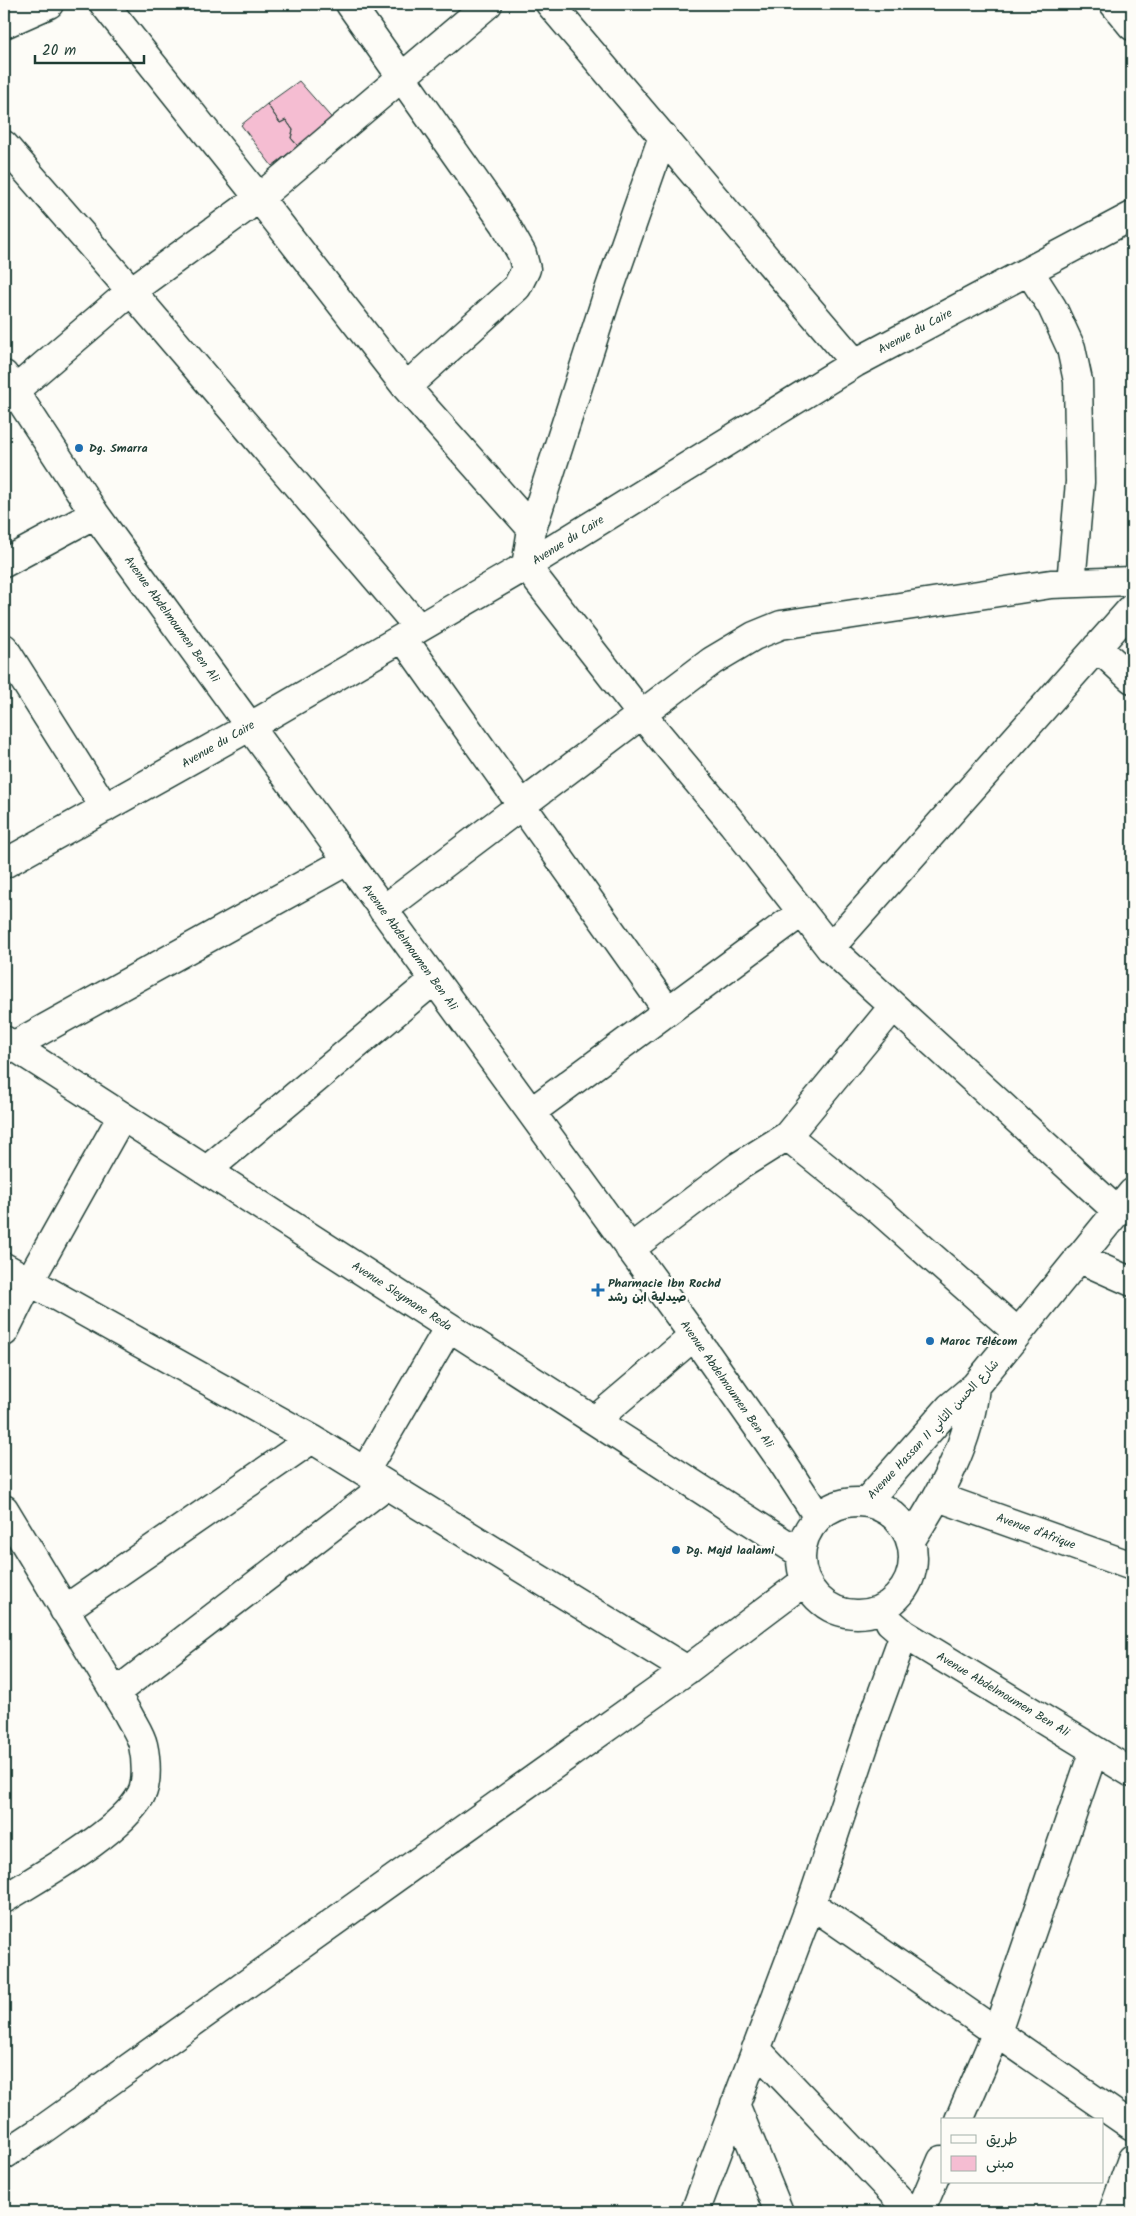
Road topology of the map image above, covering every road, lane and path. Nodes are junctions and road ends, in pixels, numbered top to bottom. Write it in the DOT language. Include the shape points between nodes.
graph roads {
  1 [pos="48,4"];
  2 [pos="104,4"];
  3 [pos="350,4"];
  4 [pos="488,4"];
  5 [pos="550,4"];
  6 [pos="1114,4"];
  7 [pos="4,24"];
  8 [pos="1132,26"];
  9 [pos="401,77"];
  10 [pos="663,136"];
  11 [pos="4,146"];
  12 [pos="259,198"];
  13 [pos="1132,216"];
  14 [pos="1028,271"];
  15 [pos="131,291"];
  16 [pos="855,364"];
  17 [pos="9,383"];
  18 [pos="406,387"];
  19 [pos="95,514"];
  20 [pos="532,529"];
  21 [pos="4,563"];
  22 [pos="526,566"];
  23 [pos="1132,581"];
  24 [pos="1071,583"];
  25 [pos="1132,608"];
  26 [pos="411,633"];
  27 [pos="1097,646"];
  28 [pos="4,648"];
  29 [pos="1132,679"];
  30 [pos="642,715"];
  31 [pos="249,727"];
  32 [pos="522,806"];
  33 [pos="105,808"];
  34 [pos="348,861"];
  35 [pos="4,864"];
  36 [pos="383,910"];
  37 [pos="802,912"];
  38 [pos="830,948"];
  39 [pos="434,980"];
  40 [pos="893,1007"];
  41 [pos="668,1011"];
  42 [pos="8,1043"];
  43 [pos="531,1112"];
  44 [pos="122,1116"];
  45 [pos="787,1136"];
  46 [pos="206,1170"];
  47 [pos="1124,1202"];
  48 [pos="630,1249"];
  49 [pos="1078,1258"];
  50 [pos="4,1267"];
  51 [pos="29,1282"];
  52 [pos="1132,1282"];
  53 [pos="449,1327"];
  54 [pos="4,1332"];
  55 [pos="1018,1333"];
  56 [pos="694,1336"];
  57 [pos="975,1386"];
  58 [pos="595,1420"];
  59 [pos="312,1439"];
  60 [pos="376,1478"];
  61 [pos="938,1497"];
  62 [pos="866,1502"];
  63 [pos="4,1509"];
  64 [pos="818,1517"];
  65 [pos="911,1540"];
  66 [pos="800,1553"];
  67 [pos="1132,1566"];
  68 [pos="805,1581"];
  69 [pos="64,1610"];
  70 [pos="877,1611"];
  71 [pos="904,1634"];
  72 [pos="687,1670"];
  73 [pos="115,1693"];
  74 [pos="1094,1750"];
  75 [pos="1132,1773"];
  76 [pos="4,1899"];
  77 [pos="811,1904"];
  78 [pos="997,2032"];
  79 [pos="756,2049"];
  80 [pos="735,2104"];
  81 [pos="960,2118"];
  82 [pos="1132,2126"];
  83 [pos="4,2155"];
  84 [pos="1132,2159"];
  85 [pos="941,2162"];
  86 [pos="695,2212"];
  87 [pos="779,2212"];
  88 [pos="911,2212"];
  89 [pos="920,2212"];
  90 [pos="1113,2212"];
  1 -- 7 [label="street"];
  2 -- 12 [label="street"];
  3 -- 9 [label="street"];
  4 -- 9 [label="street"];
  5 -- 10 [label="street"];
  6 -- 8 [label="street"];
  9 -- 12 [label="street"];
  9 -- 18 [label="street" via="505,224 522,254 526,269 517,287"];
  10 -- 16 [label="street"];
  10 -- 20 [label="street" via="607,296"];
  11 -- 15 [label="street"];
  12 -- 15 [label="street"];
  12 -- 18 [label="street"];
  13 -- 14 [label="street, Avenue du Caire"];
  14 -- 16 [label="street, Avenue du Caire"];
  14 -- 24 [label="street" via="1052,307 1067,340 1078,381 1080,482"];
  15 -- 17 [label="street"];
  15 -- 26 [label="street"];
  16 -- 22 [label="street, Avenue du Caire"];
  17 -- 19 [label="street, Avenue Abdelmoumen Ben Ali"];
  18 -- 20 [label="street"];
  19 -- 21 [label="street"];
  19 -- 31 [label="street, Avenue Abdelmoumen Ben Ali"];
  20 -- 22 [label="street"];
  22 -- 26 [label="street, Avenue du Caire"];
  22 -- 30 [label="street"];
  23 -- 24 [label="street"];
  24 -- 30 [label="street" via="781,624 718,656"];
  25 -- 27 [label="street"];
  26 -- 31 [label="street, Avenue du Caire"];
  26 -- 32 [label="street"];
  27 -- 29 [label="street"];
  27 -- 38 [label="street"];
  28 -- 33 [label="street"];
  30 -- 32 [label="street"];
  30 -- 37 [label="street"];
  31 -- 33 [label="street, Avenue du Caire"];
  31 -- 34 [label="street, Avenue Abdelmoumen Ben Ali"];
  32 -- 36 [label="street"];
  32 -- 41 [label="street"];
  33 -- 35 [label="street, Avenue du Caire"];
  34 -- 36 [label="street, Avenue Abdelmoumen Ben Ali"];
  34 -- 42 [label="street"];
  36 -- 39 [label="street, Avenue Abdelmoumen Ben Ali"];
  37 -- 38 [label="street"];
  37 -- 41 [label="street"];
  38 -- 40 [label="street"];
  39 -- 43 [label="street, Avenue Abdelmoumen Ben Ali"];
  39 -- 46 [label="street"];
  40 -- 45 [label="street"];
  40 -- 47 [label="street"];
  41 -- 43 [label="street"];
  42 -- 44 [label="street, Avenue Sleymane Reda"];
  43 -- 48 [label="street, Avenue Abdelmoumen Ben Ali"];
  44 -- 46 [label="street, Avenue Sleymane Reda"];
  44 -- 51 [label="street"];
  45 -- 48 [label="street" via="739,1166"];
  45 -- 55 [label="street" via="880,1211"];
  46 -- 53 [label="street, Avenue Sleymane Reda"];
  47 -- 49 [label="street, Avenue Hassan II شارع الحسن الثاني"];
  48 -- 56 [label="street, Avenue Abdelmoumen Ben Ali"];
  49 -- 52 [label="street"];
  49 -- 55 [label="street, Avenue Hassan II شارع الحسن الثاني"];
  50 -- 51 [label="street"];
  51 -- 54 [label="street"];
  51 -- 59 [label="street"];
  53 -- 58 [label="street, Avenue Sleymane Reda"];
  53 -- 60 [label="street"];
  55 -- 57 [label="street, Avenue Hassan II شارع الحسن الثاني"];
  56 -- 58 [label="street"];
  56 -- 64 [label="street, Avenue Abdelmoumen Ben Ali"];
  57 -- 61 [label="street" via="968,1425"];
  57 -- 62 [label="street, Avenue Hassan II شارع الحسن الثاني" via="950,1408"];
  58 -- 66 [label="street, Avenue Sleymane Reda"];
  59 -- 60 [label="street"];
  59 -- 69 [label="street"];
  60 -- 72 [label="street"];
  60 -- 73 [label="street"];
  61 -- 65 [label="street"];
  61 -- 67 [label="street, Avenue d'Afrique"];
  62 -- 64 [label="street" via="848,1502 832,1507"];
  62 -- 65 [label="street" via="894,1515"];
  63 -- 69 [label="street"];
  64 -- 66 [label="street" via="803,1540"];
  65 -- 70 [label="street" via="913,1569 908,1583 890,1605"];
  66 -- 68 [label="street"];
  68 -- 70 [label="street" via="812,1593 835,1611 863,1615"];
  68 -- 72 [label="street"];
  69 -- 73 [label="street"];
  70 -- 71 [label="street, Avenue Abdelmoumen Ben Ali"];
  71 -- 74 [label="street, Avenue Abdelmoumen Ben Ali"];
  71 -- 77 [label="street"];
  72 -- 83 [label="street"];
  73 -- 76 [label="street" via="143,1744 146,1771 142,1794 103,1834"];
  74 -- 75 [label="street, Avenue Abdelmoumen Ben Ali"];
  74 -- 78 [label="street"];
  77 -- 78 [label="street"];
  77 -- 79 [label="street"];
  78 -- 81 [label="street"];
  78 -- 82 [label="street"];
  79 -- 80 [label="street"];
  79 -- 88 [label="street"];
  80 -- 86 [label="street"];
  80 -- 87 [label="street"];
  84 -- 90 [label="street"];
  85 -- 89 [label="street"];
}
